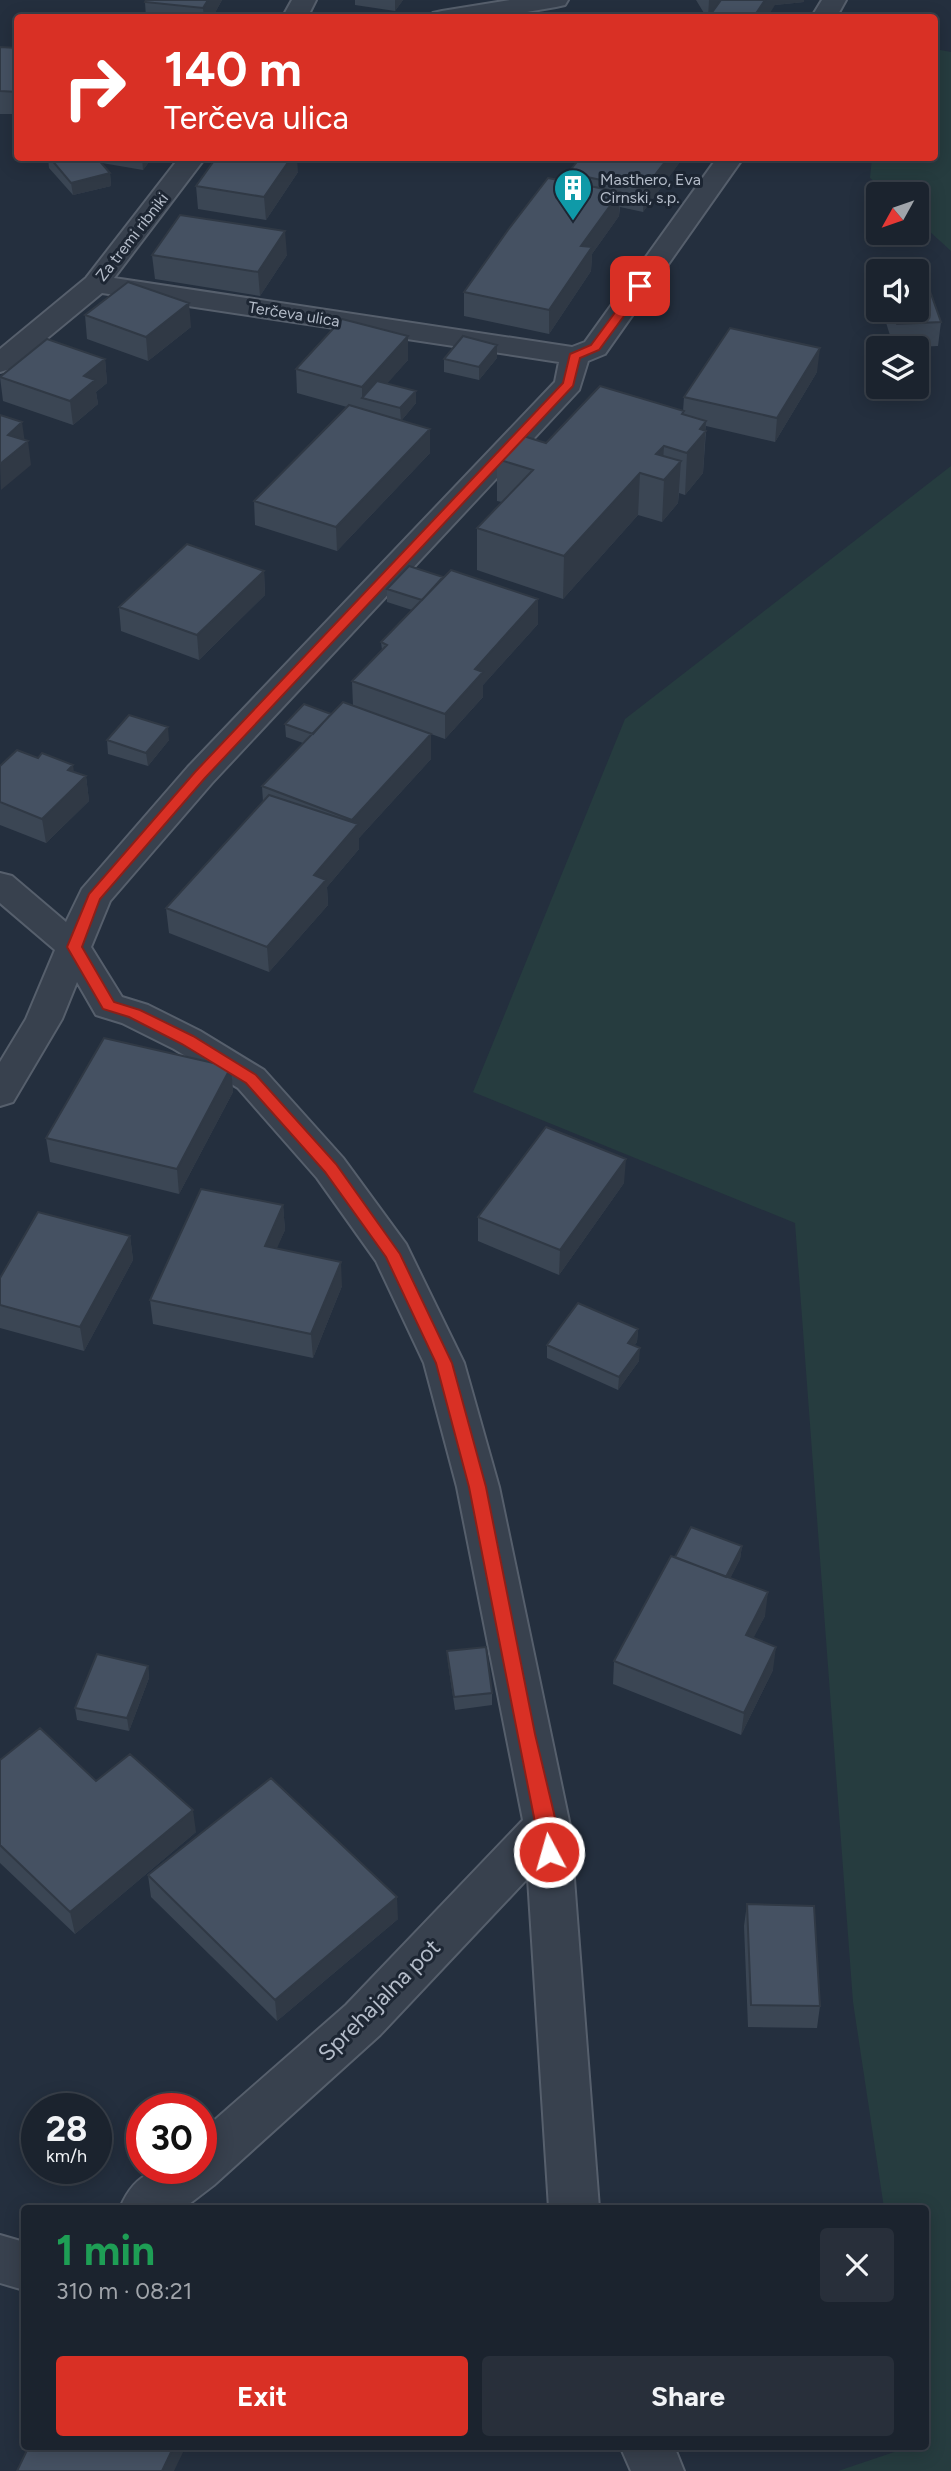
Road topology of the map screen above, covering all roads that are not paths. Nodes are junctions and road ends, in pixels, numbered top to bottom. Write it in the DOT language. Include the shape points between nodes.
graph roads {
  1 [pos="556,0"];
  2 [pos="467,14"];
  3 [pos="190,161"];
  4 [pos="728,161"];
  5 [pos="96,284"];
  6 [pos="575,356"];
  7 [pos="0,363"];
  8 [pos="0,884"];
  9 [pos="74,947"];
  10 [pos="109,1006"];
  11 [pos="44,1019"];
  12 [pos="0,1093"];
  13 [pos="547,1826"];
  14 [pos="217,2150"];
  15 [pos="176,2184"];
  16 [pos="149,2205"];
  17 [pos="574,2205"];
  18 [pos="0,2259"];
  19 [pos="21,2265"];
  20 [pos="648,2450"];
  21 [pos="658,2471"];
  1 -- 2 [label="street"];
  3 -- 5 [label="street, Za tremi ribniki"];
  4 -- 6 [label="street" via="595,348"];
  5 -- 6 [label="street, Terčeva ulica"];
  5 -- 7 [label="street, Za tremi ribniki"];
  6 -- 9 [label="street" via="569,384 200,775 94,897"];
  8 -- 9 [label="street"];
  9 -- 10 [label="street"];
  9 -- 11 [label="street"];
  10 -- 11 [label="street"];
  10 -- 13 [label="street" via="187,1040 251,1079 330,1168 392,1254 444,1363 471,1462"];
  11 -- 12 [label="street"];
  13 -- 14 [label="street, Sprehajalna pot" via="363,2021"];
  13 -- 17 [label="street"];
  15 -- 16 [label="street"];
  18 -- 19 [label="street"];
  20 -- 21 [label="street"];
}
